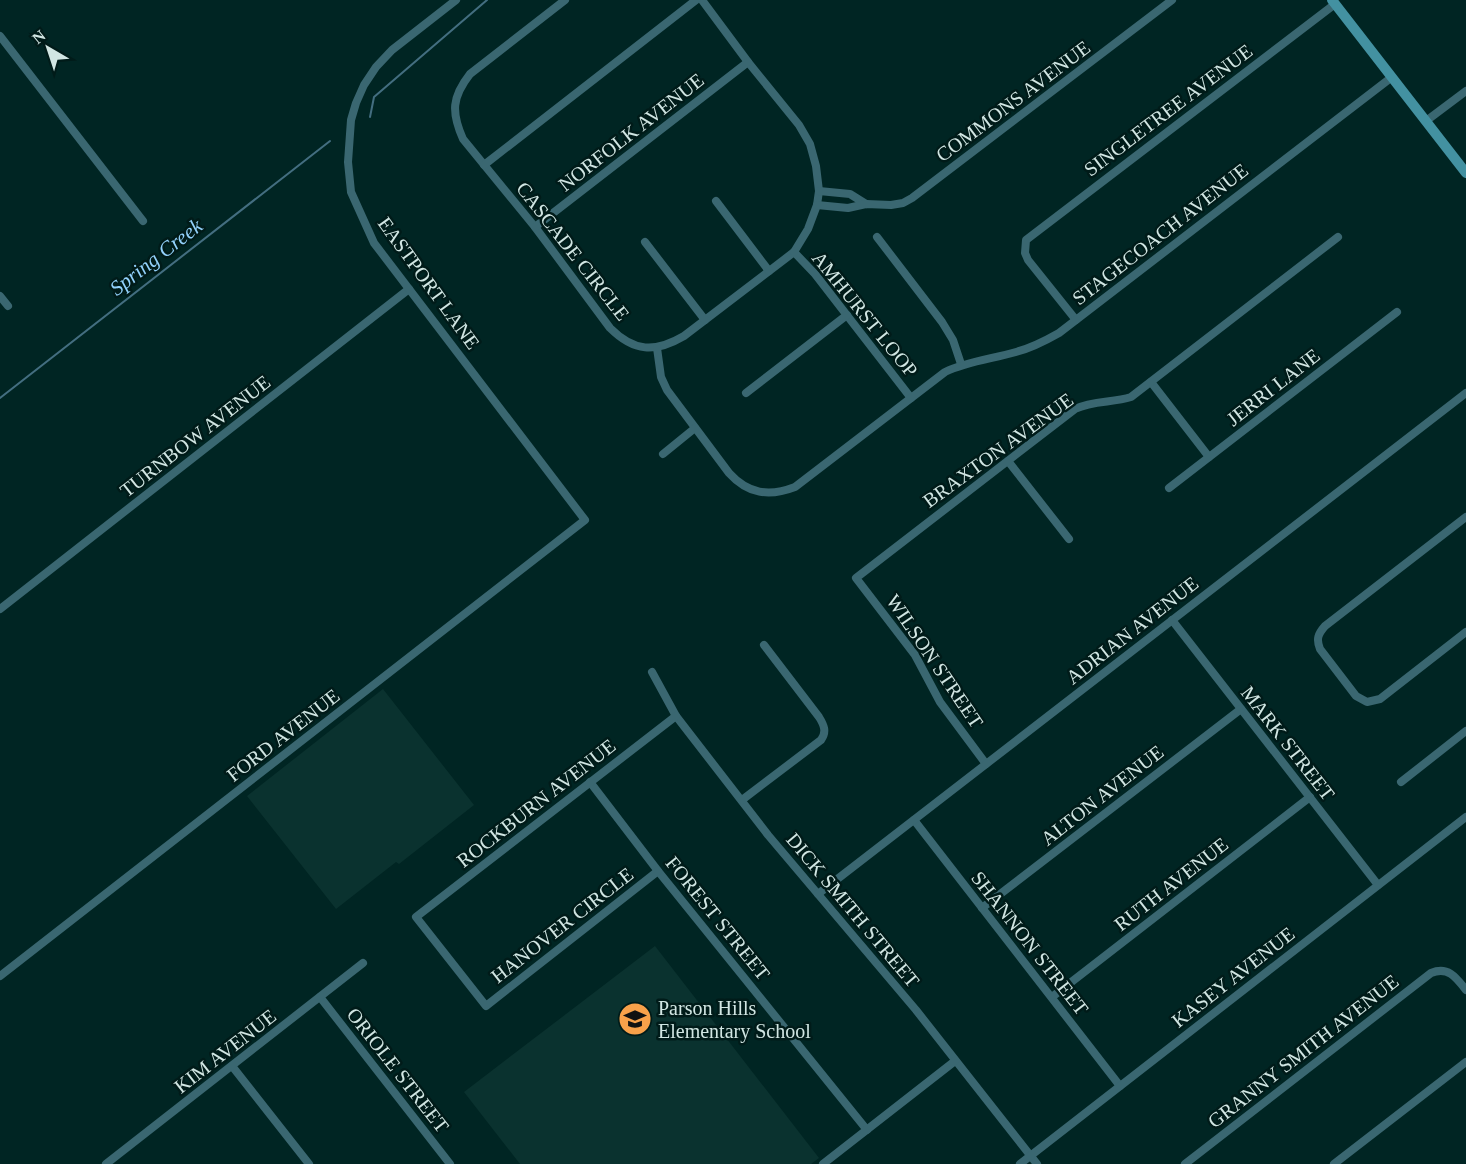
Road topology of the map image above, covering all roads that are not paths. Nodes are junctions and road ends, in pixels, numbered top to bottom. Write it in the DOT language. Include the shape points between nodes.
graph roads {
  1 [pos="456,0"];
  2 [pos="565,0"];
  3 [pos="696,0"];
  4 [pos="702,0"];
  5 [pos="1172,0"];
  6 [pos="1334,2"];
  7 [pos="0,36"];
  8 [pos="748,62"];
  9 [pos="1392,77"];
  10 [pos="1466,91"];
  11 [pos="1426,121"];
  12 [pos="484,165"];
  13 [pos="1466,173"];
  14 [pos="819,191"];
  15 [pos="716,201"];
  16 [pos="866,204"];
  17 [pos="817,205"];
  18 [pos="143,221"];
  19 [pos="535,227"];
  20 [pos="877,237"];
  21 [pos="1338,237"];
  22 [pos="645,242"];
  23 [pos="794,252"];
  24 [pos="769,271"];
  25 [pos="409,289"];
  26 [pos="0,296"];
  27 [pos="8,306"];
  28 [pos="1397,312"];
  29 [pos="847,315"];
  30 [pos="705,320"];
  31 [pos="1076,320"];
  32 [pos="657,348"];
  33 [pos="961,364"];
  34 [pos="1151,382"];
  35 [pos="930,383"];
  36 [pos="746,393"];
  37 [pos="1466,393"];
  38 [pos="911,398"];
  39 [pos="695,428"];
  40 [pos="663,454"];
  41 [pos="1209,457"];
  42 [pos="1008,460"];
  43 [pos="1169,488"];
  44 [pos="1466,517"];
  45 [pos="585,520"];
  46 [pos="1069,539"];
  47 [pos="856,578"];
  48 [pos="0,609"];
  49 [pos="1173,620"];
  50 [pos="1466,632"];
  51 [pos="764,645"];
  52 [pos="652,672"];
  53 [pos="1241,709"];
  54 [pos="676,716"];
  55 [pos="1466,731"];
  56 [pos="986,764"];
  57 [pos="590,782"];
  58 [pos="1401,782"];
  59 [pos="1310,797"];
  60 [pos="742,800"];
  61 [pos="1466,817"];
  62 [pos="914,820"];
  63 [pos="658,871"];
  64 [pos="1378,885"];
  65 [pos="819,894"];
  66 [pos="982,908"];
  67 [pos="363,963"];
  68 [pos="0,976"];
  69 [pos="1466,990"];
  70 [pos="320,997"];
  71 [pos="1052,997"];
  72 [pos="486,1006"];
  73 [pos="955,1061"];
  74 [pos="1466,1062"];
  75 [pos="232,1066"];
  76 [pos="1120,1086"];
  77 [pos="867,1130"];
  78 [pos="1030,1156"];
  79 [pos="106,1164"];
  80 [pos="309,1164"];
  81 [pos="450,1164"];
  82 [pos="823,1164"];
  83 [pos="1020,1164"];
  84 [pos="1037,1164"];
  85 [pos="1185,1164"];
  86 [pos="1334,1164"];
  1 -- 25 [label="street, EASTPORT LANE" via="376,67 364,85 351,120 351,192 375,243"];
  2 -- 12 [label="street, CASCADE CIRCLE" via="470,74 460,87 455,103 456,122"];
  3 -- 12 [label="street"];
  4 -- 8 [label="street"];
  5 -- 16 [label="street, COMMONS AVENUE" via="912,198 891,205"];
  6 -- 9 [label="main road"];
  6 -- 31 [label="street, SINGLETREE AVENUE" via="1031,235 1024,246 1028,260"];
  7 -- 18 [label="street"];
  8 -- 14 [label="street" via="810,144"];
  8 -- 19 [label="street, NORFOLK AVENUE"];
  9 -- 11 [label="main road"];
  9 -- 31 [label="street, STAGECOACH AVENUE"];
  10 -- 11 [label="street"];
  11 -- 13 [label="main road"];
  12 -- 19 [label="street, CASCADE CIRCLE"];
  14 -- 16 [label="street, COMMONS AVENUE" via="850,194"];
  14 -- 17 [label="street"];
  15 -- 24 [label="street"];
  16 -- 17 [label="street, COMMONS AVENUE" via="848,208"];
  17 -- 23 [label="street"];
  19 -- 32 [label="street, CASCADE CIRCLE" via="620,338 636,346"];
  20 -- 33 [label="street" via="942,322"];
  21 -- 34 [label="street, BRAXTON AVENUE"];
  22 -- 30 [label="street"];
  23 -- 24 [label="street"];
  23 -- 29 [label="street, AMHURST LOOP"];
  24 -- 30 [label="street"];
  25 -- 45 [label="street, EASTPORT LANE"];
  25 -- 48 [label="street, TURNBOW AVENUE"];
  26 -- 27 [label="street"];
  28 -- 41 [label="street, JERRI LANE"];
  29 -- 36 [label="street"];
  29 -- 38 [label="street, AMHURST LOOP"];
  30 -- 32 [label="street" via="671,344"];
  31 -- 33 [label="street, STAGECOACH AVENUE" via="1033,346"];
  32 -- 39 [label="street, AMHURST LOOP" via="667,390"];
  33 -- 35 [label="street, STAGECOACH AVENUE"];
  34 -- 41 [label="street"];
  34 -- 42 [label="street, BRAXTON AVENUE" via="1131,397 1075,409"];
  35 -- 38 [label="street, AMHURST LOOP"];
  37 -- 49 [label="street, ADRIAN AVENUE"];
  38 -- 39 [label="street, AMHURST LOOP" via="795,487 772,493 760,493 738,482"];
  39 -- 40 [label="street"];
  41 -- 43 [label="street, JERRI LANE"];
  42 -- 46 [label="street"];
  42 -- 47 [label="street, BRAXTON AVENUE"];
  44 -- 50 [label="street" via="1325,626 1317,637 1320,649 1356,696 1368,702 1380,699"];
  45 -- 68 [label="street, FORD AVENUE"];
  47 -- 56 [label="street, WILSON STREET" via="915,655 945,709"];
  49 -- 53 [label="street, MARK STREET"];
  49 -- 56 [label="street, ADRIAN AVENUE"];
  51 -- 60 [label="street" via="819,717 825,732 821,740"];
  52 -- 54 [label="street, DICK SMITH STREET"];
  53 -- 59 [label="street, MARK STREET"];
  53 -- 66 [label="street, ALTON AVENUE"];
  54 -- 57 [label="street, ROCKBURN AVENUE"];
  54 -- 60 [label="street, DICK SMITH STREET"];
  55 -- 58 [label="street"];
  56 -- 62 [label="street, ADRIAN AVENUE"];
  57 -- 63 [label="street, FOREST STREET"];
  57 -- 72 [label="street, ROCKBURN AVENUE" via="416,917"];
  59 -- 64 [label="street, MARK STREET"];
  59 -- 71 [label="street, RUTH AVENUE"];
  60 -- 65 [label="street, DICK SMITH STREET"];
  61 -- 64 [label="street, KASEY AVENUE"];
  62 -- 65 [label="street, ADRIAN AVENUE"];
  62 -- 66 [label="street, SHANNON STREET"];
  63 -- 72 [label="street, HANOVER CIRCLE"];
  63 -- 77 [label="street, FOREST STREET"];
  64 -- 76 [label="street, KASEY AVENUE"];
  65 -- 73 [label="street, DICK SMITH STREET"];
  66 -- 71 [label="street, SHANNON STREET"];
  67 -- 70 [label="street, KIM AVENUE"];
  69 -- 85 [label="street, GRANNY SMITH AVENUE" via="1444,970 1431,973"];
  70 -- 75 [label="street, KIM AVENUE"];
  70 -- 81 [label="street, ORIOLE STREET"];
  71 -- 76 [label="street, SHANNON STREET"];
  73 -- 77 [label="street"];
  73 -- 78 [label="street, DICK SMITH STREET"];
  74 -- 86 [label="street"];
  75 -- 79 [label="street, KIM AVENUE"];
  75 -- 80 [label="street"];
  76 -- 78 [label="street, KASEY AVENUE"];
  77 -- 82 [label="street"];
  78 -- 83 [label="street, KASEY AVENUE"];
  78 -- 84 [label="street, DICK SMITH STREET"];
}
